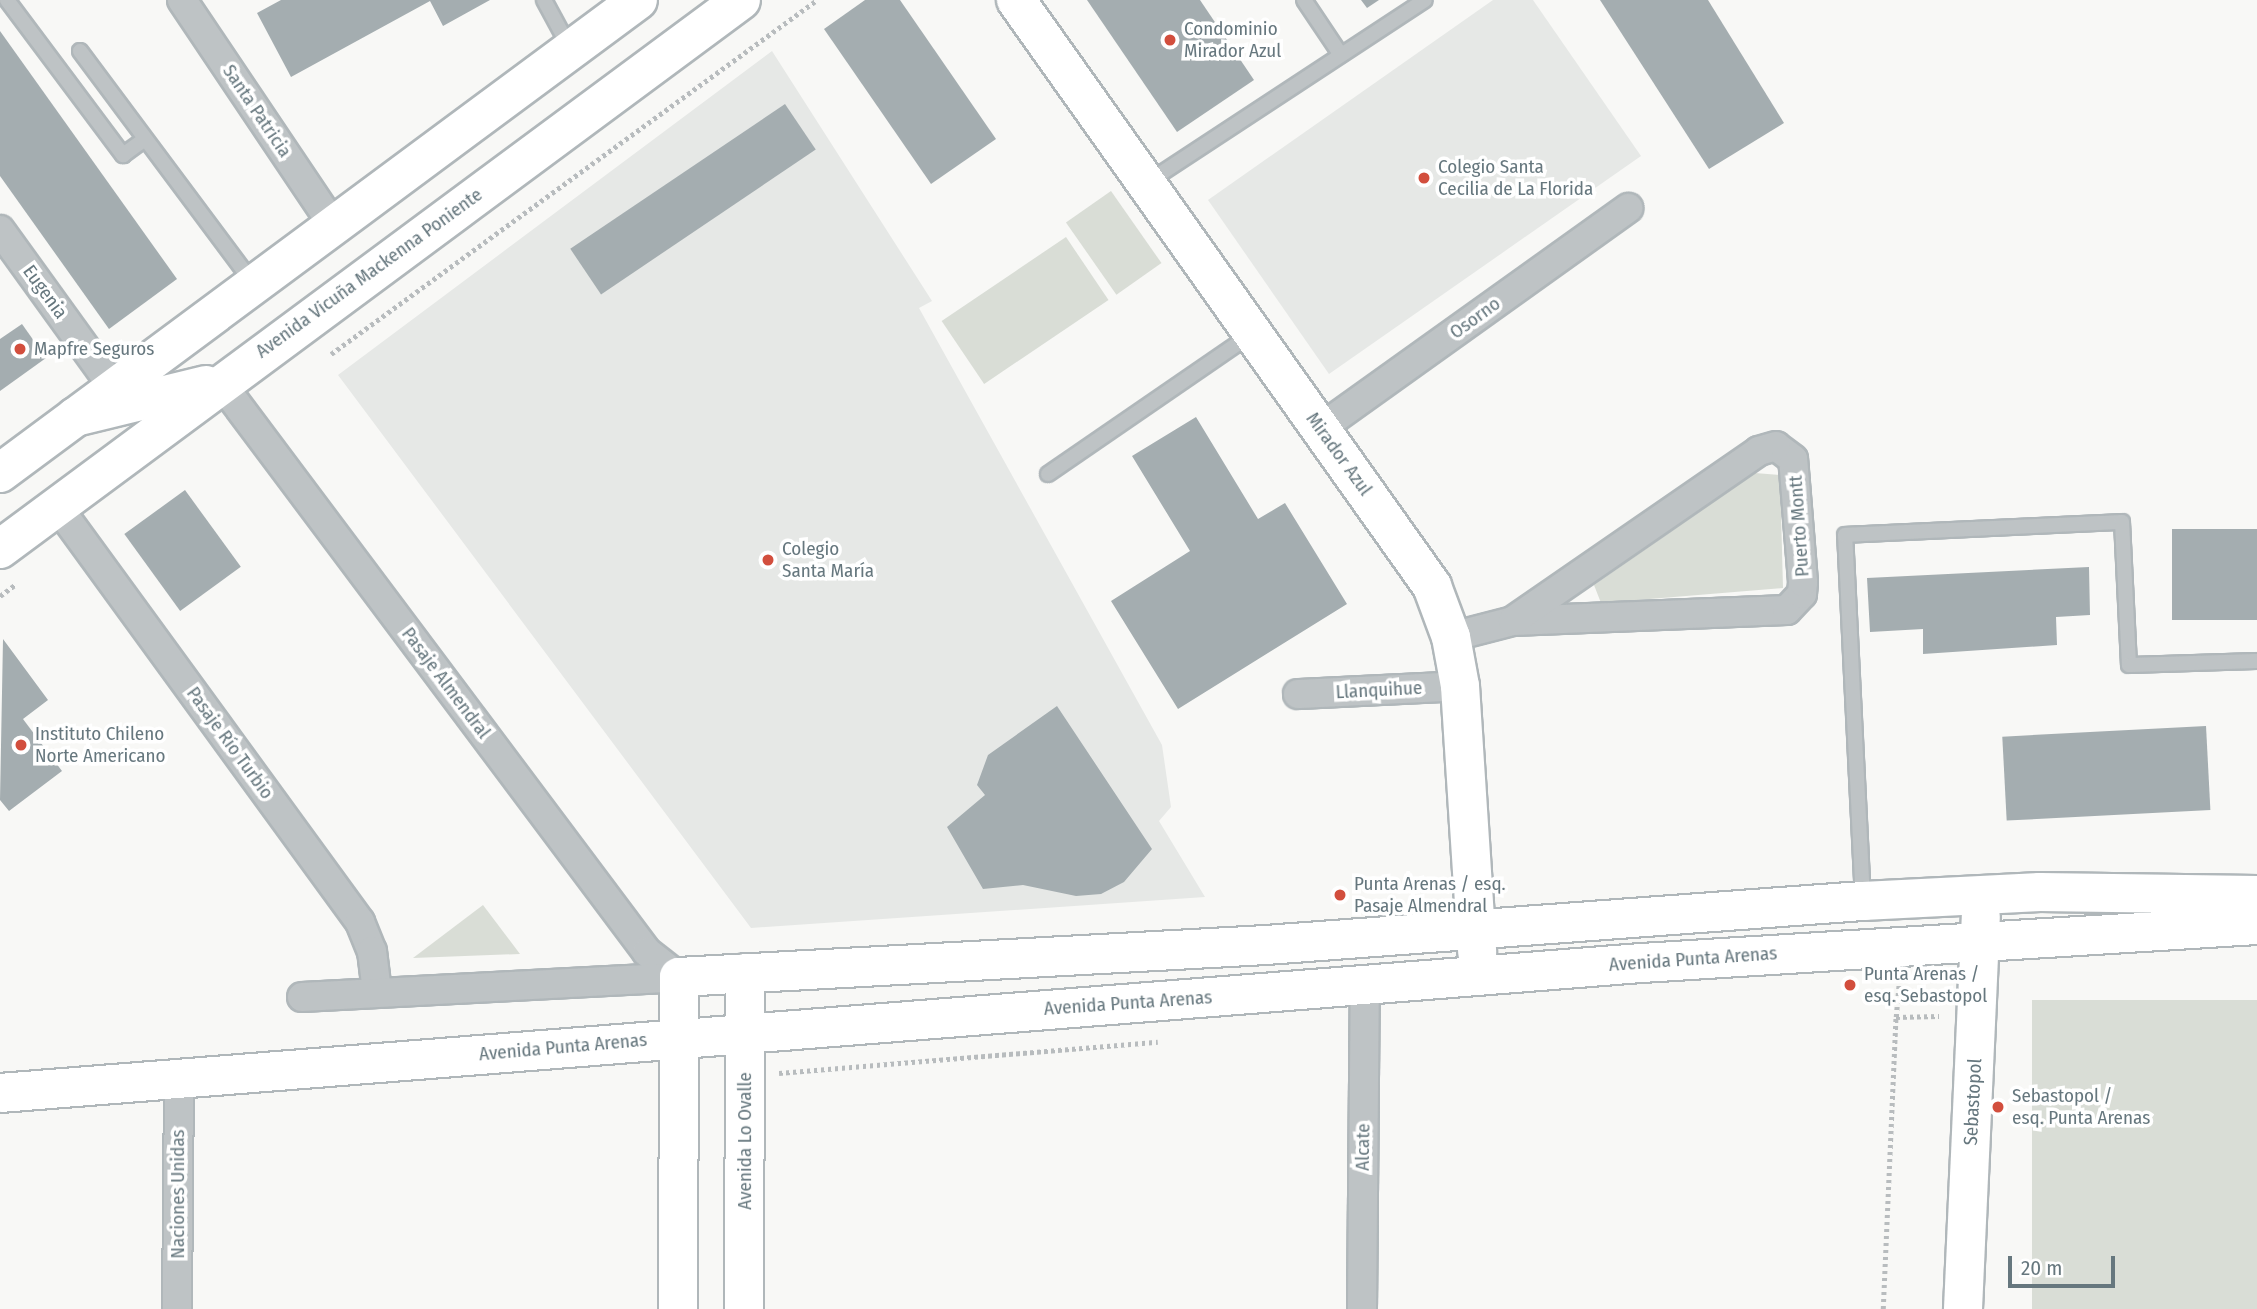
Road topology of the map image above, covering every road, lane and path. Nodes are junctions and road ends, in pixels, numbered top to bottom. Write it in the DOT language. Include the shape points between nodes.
graph roads {
  1 [pos="7,0"];
  2 [pos="181,0"];
  3 [pos="544,0"];
  4 [pos="638,0"];
  5 [pos="741,0"];
  6 [pos="817,0"];
  7 [pos="1016,0"];
  8 [pos="1304,0"];
  9 [pos="1425,0"];
  10 [pos="570,49"];
  11 [pos="80,51"];
  12 [pos="1342,55"];
  13 [pos="145,139"];
  14 [pos="1144,184"];
  15 [pos="1628,208"];
  16 [pos="331,222"];
  17 [pos="0,230"];
  18 [pos="252,282"];
  19 [pos="1251,334"];
  20 [pos="324,359"];
  21 [pos="220,382"];
  22 [pos="114,388"];
  23 [pos="75,417"];
  24 [pos="1321,428"];
  25 [pos="0,473"];
  26 [pos="1048,474"];
  27 [pos="57,506"];
  28 [pos="0,549"];
  29 [pos="20,581"];
  30 [pos="0,596"];
  31 [pos="1513,621"];
  32 [pos="1451,637"];
  33 [pos="2257,661"];
  34 [pos="1460,686"];
  35 [pos="1298,694"];
  36 [pos="1980,895"];
  37 [pos="2257,895"];
  38 [pos="1863,901"];
  39 [pos="2257,925"];
  40 [pos="1476,928"];
  41 [pos="1981,941"];
  42 [pos="745,973"];
  43 [pos="1477,976"];
  44 [pos="679,977"];
  45 [pos="1365,985"];
  46 [pos="377,992"];
  47 [pos="302,997"];
  48 [pos="1978,1015"];
  49 [pos="746,1032"];
  50 [pos="679,1038"];
  51 [pos="179,1079"];
  52 [pos="0,1093"];
  53 [pos="177,1309"];
  54 [pos="678,1309"];
  55 [pos="744,1309"];
  56 [pos="1362,1309"];
  57 [pos="1883,1309"];
  58 [pos="1963,1309"];
  1 -- 13 [label="lane" via="123,155"];
  2 -- 16 [label="street, Santa Patricia"];
  3 -- 10 [label="lane"];
  4 -- 10 [label="main road"];
  5 -- 21 [label="main road, Avenida Vicuña Mackenna Poniente"];
  6 -- 20 [label="path"];
  7 -- 14 [label="main road, Mirador Azul"];
  8 -- 12 [label="lane"];
  9 -- 12 [label="lane"];
  10 -- 16 [label="main road"];
  11 -- 13 [label="lane"];
  12 -- 14 [label="lane"];
  13 -- 18 [label="lane"];
  14 -- 19 [label="main road, Mirador Azul"];
  15 -- 24 [label="street, Osorno"];
  16 -- 18 [label="main road"];
  17 -- 22 [label="street, Eugenia"];
  18 -- 22 [label="main road"];
  19 -- 24 [label="main road, Mirador Azul"];
  19 -- 26 [label="lane"];
  21 -- 23 [label="main road"];
  21 -- 27 [label="main road, Avenida Vicuña Mackenna Poniente"];
  21 -- 44 [label="street, Pasaje Almendral" via="647,952"];
  22 -- 23 [label="main road"];
  23 -- 25 [label="main road"];
  24 -- 32 [label="main road, Mirador Azul" via="1432,586"];
  27 -- 28 [label="main road, Avenida Vicuña Mackenna Poniente"];
  27 -- 46 [label="street, Pasaje Río Turbio" via="360,922 372,951"];
  29 -- 30 [label="path"];
  31 -- 31 [label="street, Puerto Montt" via="1787,610 1802,594 1803,582 1793,459 1776,446 1759,451"];
  31 -- 32 [label="street, Puerto Montt"];
  32 -- 34 [label="main road, Mirador Azul"];
  33 -- 38 [label="lane" via="2129,665 2122,522 1845,535"];
  34 -- 35 [label="street, Llanquihue"];
  34 -- 40 [label="main road, Mirador Azul"];
  36 -- 37 [label="main road"];
  36 -- 38 [label="main road"];
  36 -- 41 [label="main road, Sebastopol"];
  38 -- 40 [label="main road"];
  39 -- 41 [label="main road, Avenida Punta Arenas"];
  40 -- 42 [label="main road"];
  40 -- 43 [label="main road, Mirador Azul"];
  41 -- 43 [label="main road, Avenida Punta Arenas"];
  41 -- 48 [label="main road, Sebastopol"];
  42 -- 44 [label="main road"];
  42 -- 49 [label="main road, Avenida Lo Ovalle"];
  43 -- 45 [label="main road, Avenida Punta Arenas"];
  44 -- 46 [label="street"];
  44 -- 50 [label="main road"];
  45 -- 49 [label="main road, Avenida Punta Arenas"];
  45 -- 56 [label="street, Alcate"];
  46 -- 47 [label="street"];
  48 -- 57 [label="path" via="1896,1017"];
  48 -- 58 [label="main road, Sebastopol"];
  49 -- 50 [label="main road, Avenida Punta Arenas"];
  49 -- 55 [label="main road, Avenida Lo Ovalle"];
  50 -- 51 [label="main road, Avenida Punta Arenas"];
  50 -- 54 [label="main road"];
  51 -- 52 [label="main road, Avenida Punta Arenas"];
  51 -- 53 [label="street, Naciones Unidas"];
}
